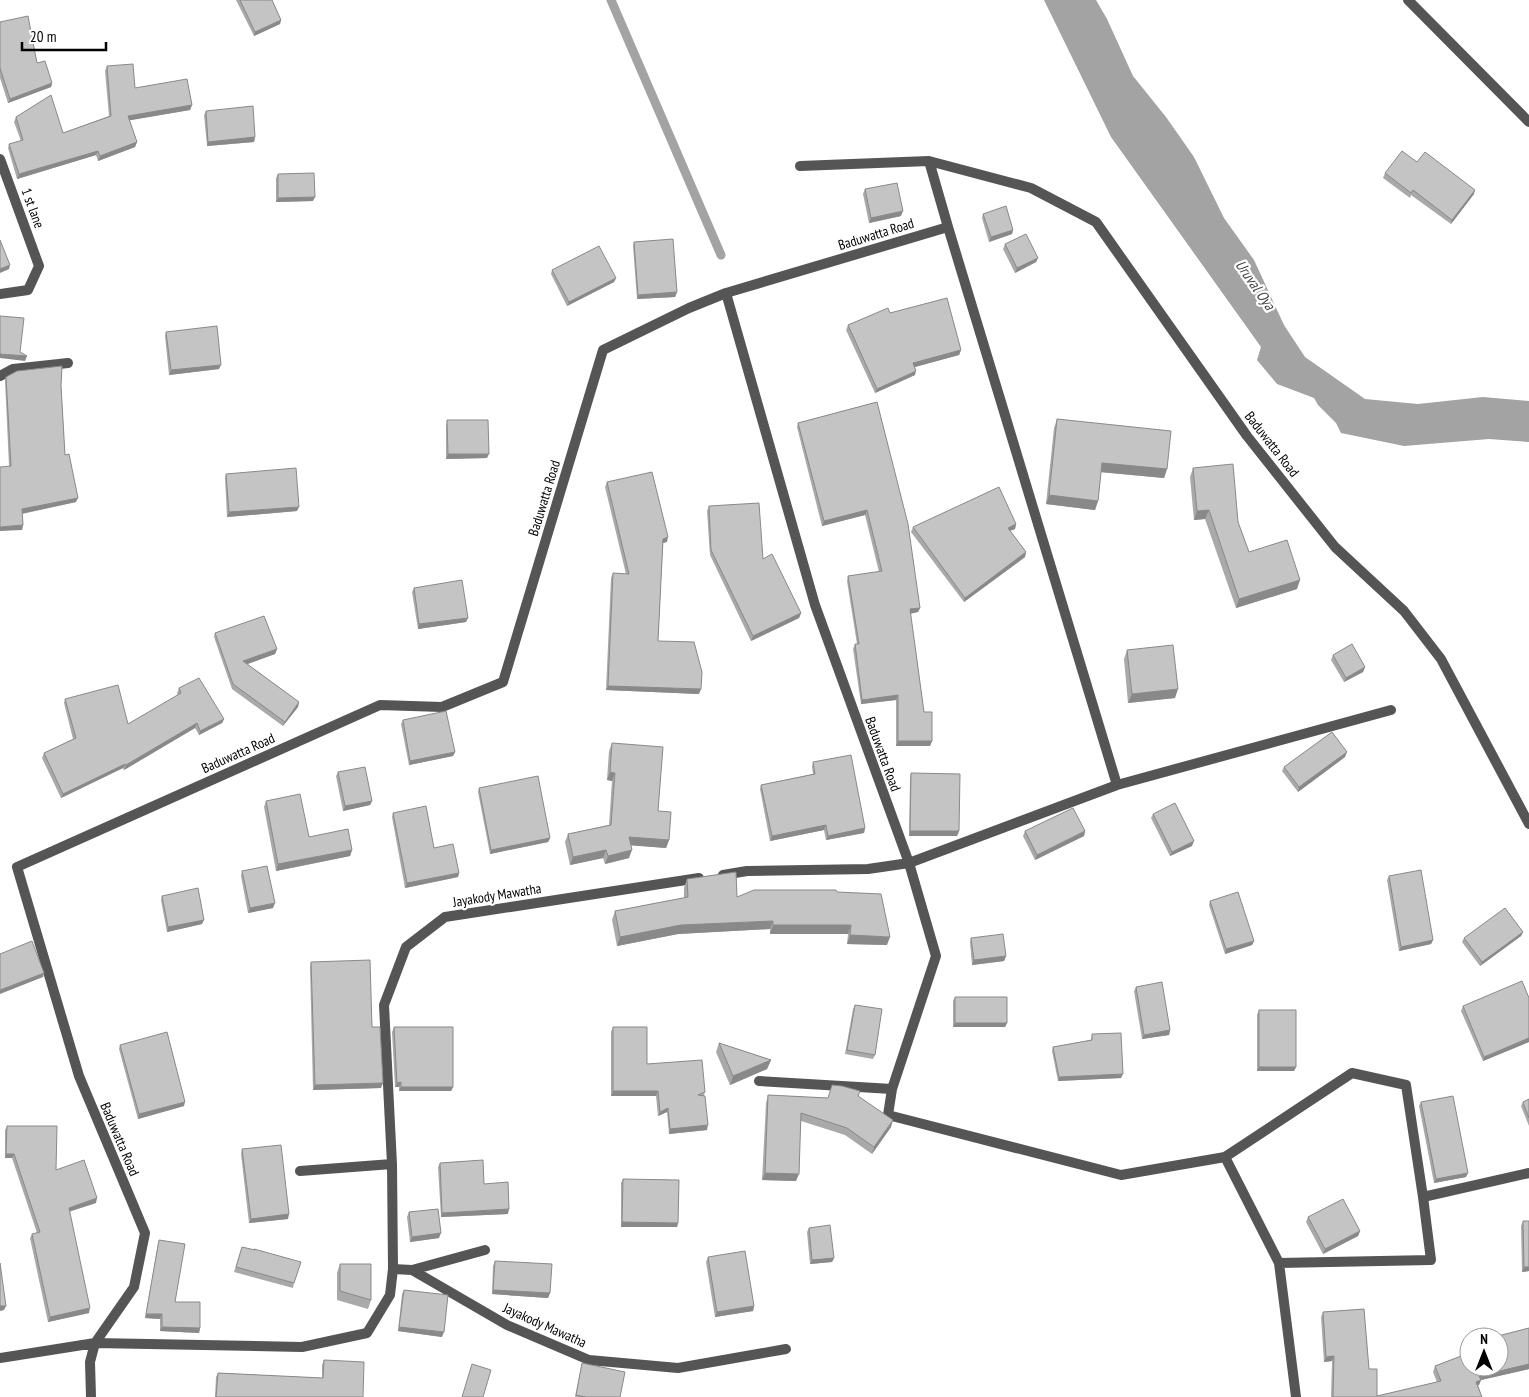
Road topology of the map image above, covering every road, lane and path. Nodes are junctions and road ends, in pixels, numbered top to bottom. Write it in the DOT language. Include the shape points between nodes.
graph roads {
  1 [pos="1408,0"];
  2 [pos="1529,122"];
  3 [pos="0,160"];
  4 [pos="930,160"];
  5 [pos="800,166"];
  6 [pos="948,227"];
  7 [pos="726,293"];
  8 [pos="0,294"];
  9 [pos="68,363"];
  10 [pos="0,376"];
  11 [pos="1391,710"];
  12 [pos="1117,785"];
  13 [pos="1529,824"];
  14 [pos="909,863"];
  15 [pos="759,1081"];
  16 [pos="892,1089"];
  17 [pos="1224,1157"];
  18 [pos="392,1164"];
  19 [pos="300,1171"];
  20 [pos="1529,1173"];
  21 [pos="1423,1197"];
  22 [pos="485,1250"];
  23 [pos="1279,1263"];
  24 [pos="392,1269"];
  25 [pos="412,1270"];
  26 [pos="95,1343"];
  27 [pos="786,1349"];
  28 [pos="0,1358"];
  29 [pos="91,1397"];
  30 [pos="1296,1397"];
  1 -- 2 [label="street"];
  3 -- 8 [label="street, 1 st lane" via="39,266 28,290"];
  4 -- 5 [label="street, Baduwatta Road"];
  4 -- 6 [label="street"];
  4 -- 13 [label="street, Baduwatta Road" via="1031,188 1096,222 1259,451 1335,547 1404,610 1442,659"];
  6 -- 7 [label="street, Baduwatta Road"];
  6 -- 12 [label="street"];
  7 -- 14 [label="street, Baduwatta Road" via="815,605"];
  7 -- 26 [label="street, Baduwatta Road" via="602,350 503,682 442,707 380,705 18,866 79,1076 145,1233 134,1287"];
  9 -- 10 [label="street" via="13,369"];
  11 -- 12 [label="street"];
  12 -- 14 [label="street, Jayakody Mawatha"];
  14 -- 16 [label="street, Baduwatta Road" via="936,956"];
  14 -- 18 [label="street, Jayakody Mawatha" via="868,869 747,871 445,917 406,947 384,1005"];
  15 -- 16 [label="street"];
  16 -- 17 [label="street, Baduwatta Road" via="888,1115 1121,1175"];
  17 -- 21 [label="street" via="1352,1072 1406,1085"];
  17 -- 23 [label="street"];
  18 -- 19 [label="street"];
  18 -- 24 [label="street, Jayakody Mawatha"];
  20 -- 21 [label="street"];
  21 -- 23 [label="street" via="1431,1260"];
  22 -- 25 [label="street"];
  23 -- 30 [label="street"];
  24 -- 25 [label="street, Jayakody Mawatha"];
  24 -- 26 [label="street, Jayakody Mawatha" via="390,1295 367,1333 302,1347"];
  25 -- 27 [label="street, Jayakody Mawatha" via="507,1325 589,1360 678,1368"];
  26 -- 28 [label="street, Jayakody Mawatha"];
  26 -- 29 [label="street" via="90,1362"];
}
